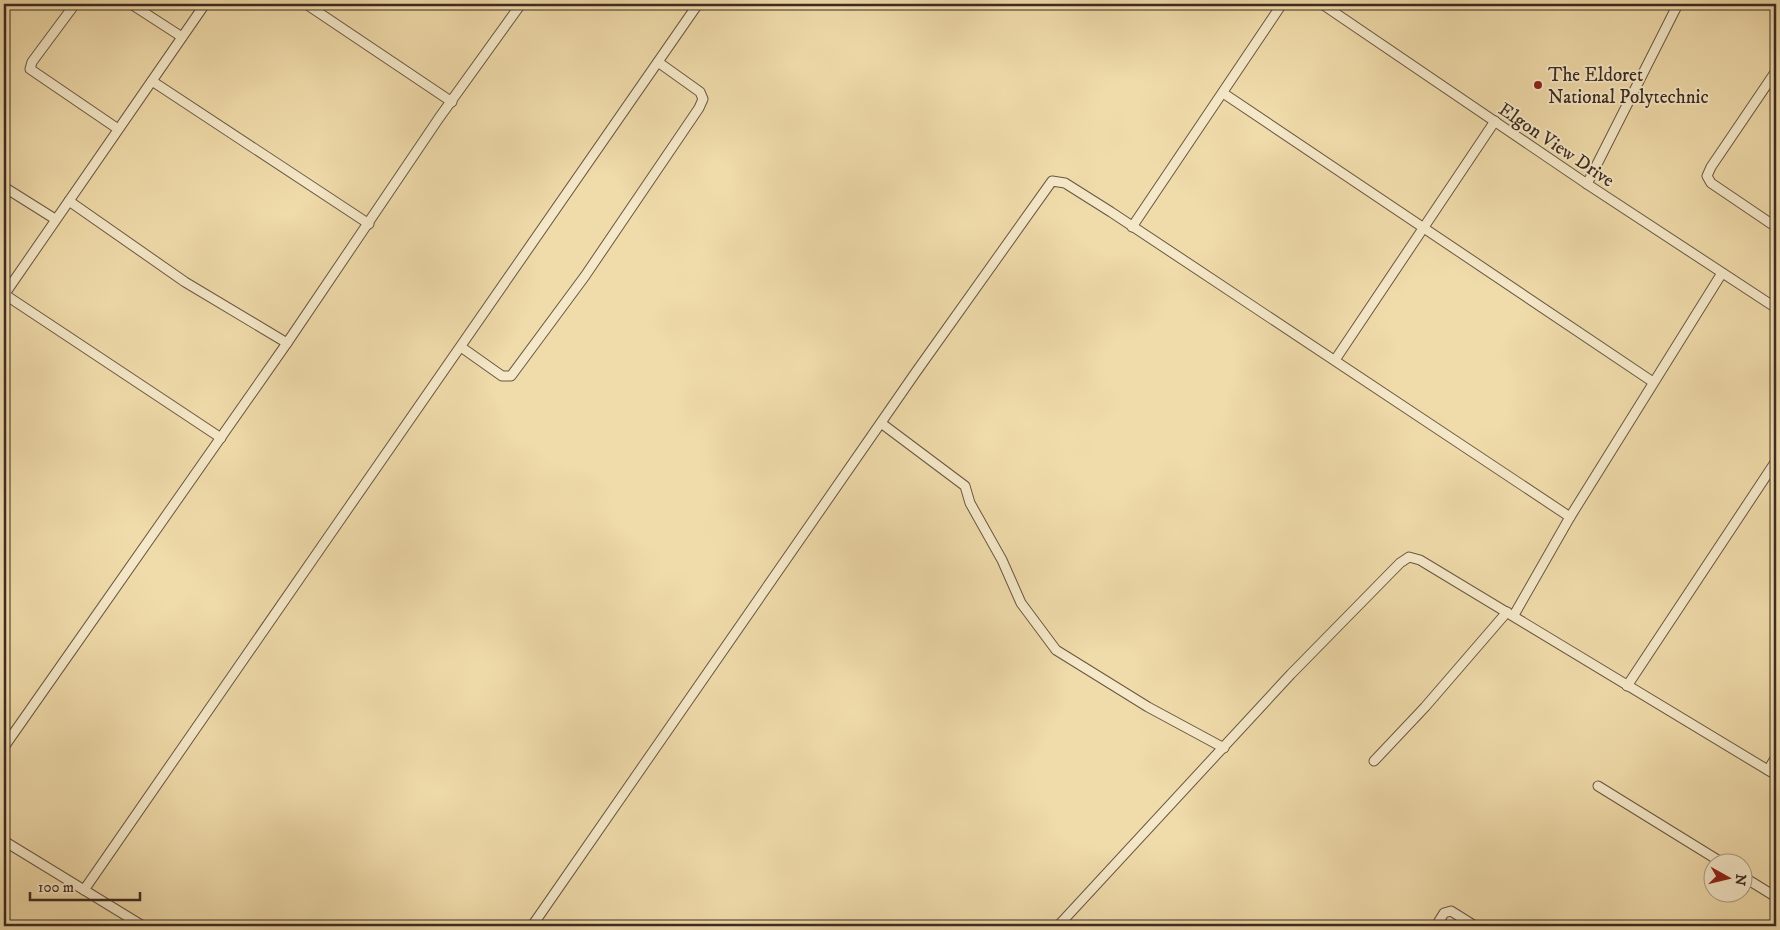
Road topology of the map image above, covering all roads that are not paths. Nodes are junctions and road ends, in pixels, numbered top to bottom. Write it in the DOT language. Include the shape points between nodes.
graph roads {
  1 [pos="74,4"];
  2 [pos="131,4"];
  3 [pos="205,4"];
  4 [pos="306,4"];
  5 [pos="521,4"];
  6 [pos="698,4"];
  7 [pos="1282,4"];
  8 [pos="1322,4"];
  9 [pos="1678,4"];
  10 [pos="182,37"];
  11 [pos="658,62"];
  12 [pos="1776,71"];
  13 [pos="152,81"];
  14 [pos="1773,83"];
  15 [pos="1223,93"];
  16 [pos="452,102"];
  17 [pos="1495,121"];
  18 [pos="118,129"];
  19 [pos="1587,184"];
  20 [pos="4,187"];
  21 [pos="69,201"];
  22 [pos="55,219"];
  23 [pos="369,224"];
  24 [pos="1132,227"];
  25 [pos="1776,227"];
  26 [pos="1426,228"];
  27 [pos="1722,273"];
  28 [pos="4,294"];
  29 [pos="1776,308"];
  30 [pos="287,344"];
  31 [pos="461,346"];
  32 [pos="1335,360"];
  33 [pos="1653,382"];
  34 [pos="881,423"];
  35 [pos="221,438"];
  36 [pos="1776,460"];
  37 [pos="1570,517"];
  38 [pos="1510,613"];
  39 [pos="1627,686"];
  40 [pos="4,747"];
  41 [pos="1224,748"];
  42 [pos="1776,757"];
  43 [pos="1374,761"];
  44 [pos="1772,772"];
  45 [pos="1598,786"];
  46 [pos="4,841"];
  47 [pos="1705,852"];
  48 [pos="1752,882"];
  49 [pos="84,890"];
  50 [pos="1776,897"];
  51 [pos="143,926"];
  52 [pos="532,926"];
  53 [pos="1058,926"];
  54 [pos="1436,926"];
  55 [pos="1474,926"];
  1 -- 18 [label="street" via="30,69"];
  2 -- 10 [label="street"];
  3 -- 10 [label="street"];
  4 -- 16 [label="street"];
  5 -- 16 [label="street"];
  6 -- 11 [label="street"];
  7 -- 15 [label="street"];
  8 -- 17 [label="street, Elgon View Drive"];
  9 -- 19 [label="street"];
  10 -- 13 [label="street"];
  11 -- 31 [label="street"];
  11 -- 31 [label="street" via="700,92 703,99 584,276 511,376 502,376"];
  12 -- 14 [label="street"];
  13 -- 18 [label="street"];
  13 -- 23 [label="street"];
  14 -- 25 [label="street" via="1707,176 1711,183"];
  15 -- 24 [label="street"];
  15 -- 26 [label="street"];
  16 -- 23 [label="street"];
  17 -- 19 [label="street, Elgon View Drive"];
  17 -- 26 [label="street"];
  18 -- 21 [label="street"];
  19 -- 27 [label="street, Elgon View Drive"];
  20 -- 22 [label="street"];
  21 -- 22 [label="street"];
  21 -- 30 [label="street" via="185,282"];
  22 -- 28 [label="street"];
  23 -- 30 [label="street"];
  24 -- 32 [label="street"];
  24 -- 34 [label="street" via="1065,184 1052,181"];
  26 -- 32 [label="street"];
  26 -- 33 [label="street"];
  27 -- 29 [label="street, Elgon View Drive"];
  27 -- 33 [label="street"];
  28 -- 35 [label="street"];
  30 -- 35 [label="street"];
  31 -- 49 [label="street"];
  32 -- 37 [label="street"];
  33 -- 37 [label="street"];
  34 -- 41 [label="street" via="965,486 970,503 1022,603 1056,650 1148,707"];
  34 -- 52 [label="street"];
  35 -- 40 [label="street"];
  36 -- 39 [label="street"];
  37 -- 38 [label="street"];
  38 -- 39 [label="street"];
  38 -- 41 [label="street" via="1420,560 1404,559 1345,617"];
  38 -- 43 [label="street"];
  39 -- 44 [label="street"];
  41 -- 53 [label="street"];
  42 -- 44 [label="street"];
  45 -- 47 [label="street"];
  46 -- 49 [label="street"];
  48 -- 50 [label="street"];
  49 -- 51 [label="street"];
  54 -- 55 [label="street" via="1444,913 1451,911"];
}
